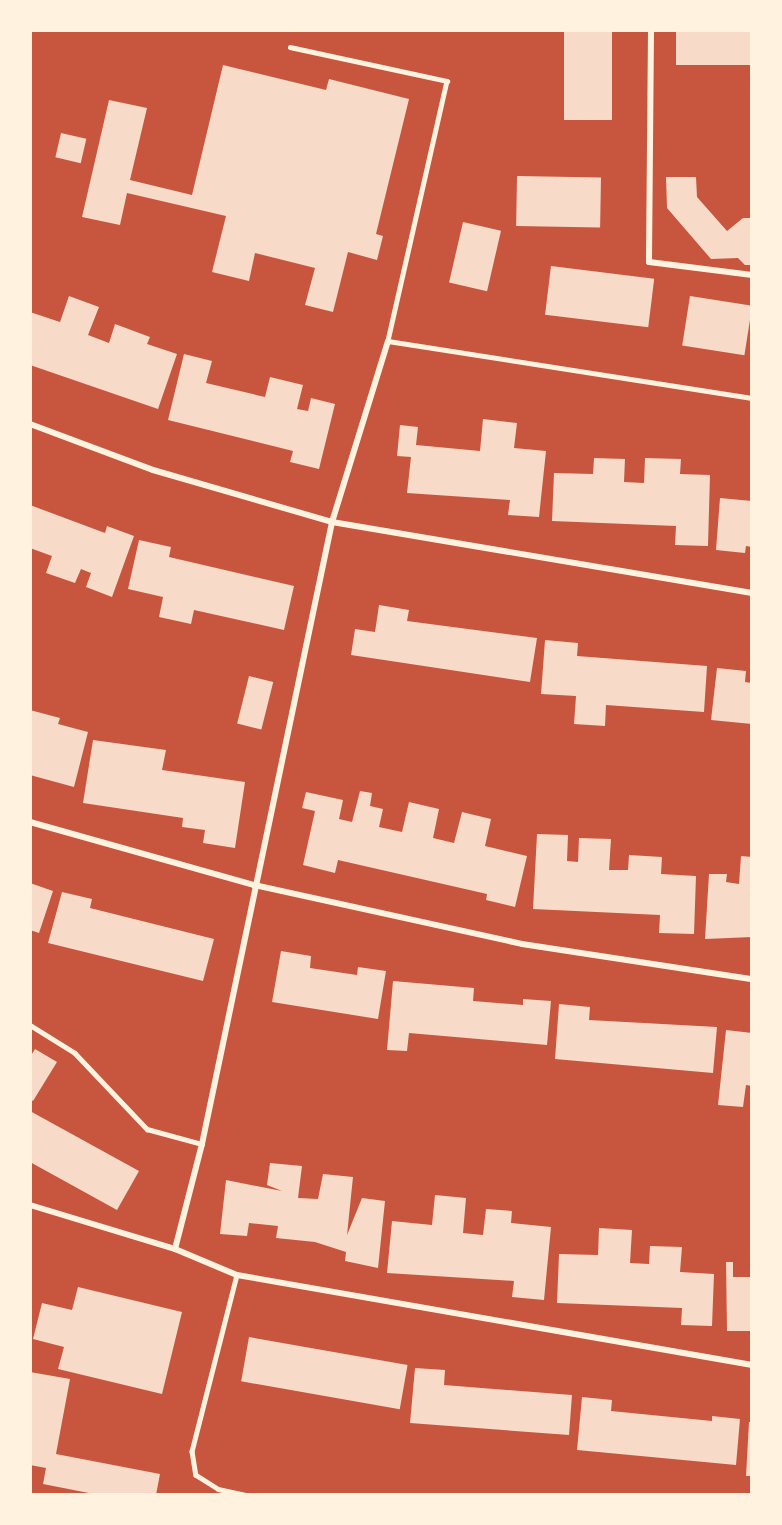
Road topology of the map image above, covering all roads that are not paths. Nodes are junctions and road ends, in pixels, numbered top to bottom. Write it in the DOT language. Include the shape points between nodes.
graph roads {
  1 [pos="651,30"];
  2 [pos="290,47"];
  3 [pos="752,274"];
  4 [pos="388,341"];
  5 [pos="752,398"];
  6 [pos="30,424"];
  7 [pos="332,522"];
  8 [pos="752,593"];
  9 [pos="30,822"];
  10 [pos="254,885"];
  11 [pos="752,979"];
  12 [pos="30,1025"];
  13 [pos="202,1144"];
  14 [pos="30,1205"];
  15 [pos="175,1249"];
  16 [pos="237,1275"];
  17 [pos="752,1365"];
  18 [pos="246,1495"];
  1 -- 3 [label="street" via="649,262"];
  2 -- 4 [label="lane" via="447,81"];
  4 -- 5 [label="lane"];
  4 -- 7 [label="street"];
  6 -- 7 [label="street" via="153,470"];
  7 -- 8 [label="street"];
  7 -- 10 [label="street"];
  9 -- 10 [label="street"];
  10 -- 11 [label="street" via="522,944"];
  10 -- 13 [label="street"];
  12 -- 13 [label="lane" via="75,1053 147,1129"];
  13 -- 15 [label="street"];
  14 -- 15 [label="street"];
  15 -- 16 [label="street"];
  16 -- 17 [label="street"];
  16 -- 18 [label="lane" via="192,1451 196,1475 218,1489"];
}
